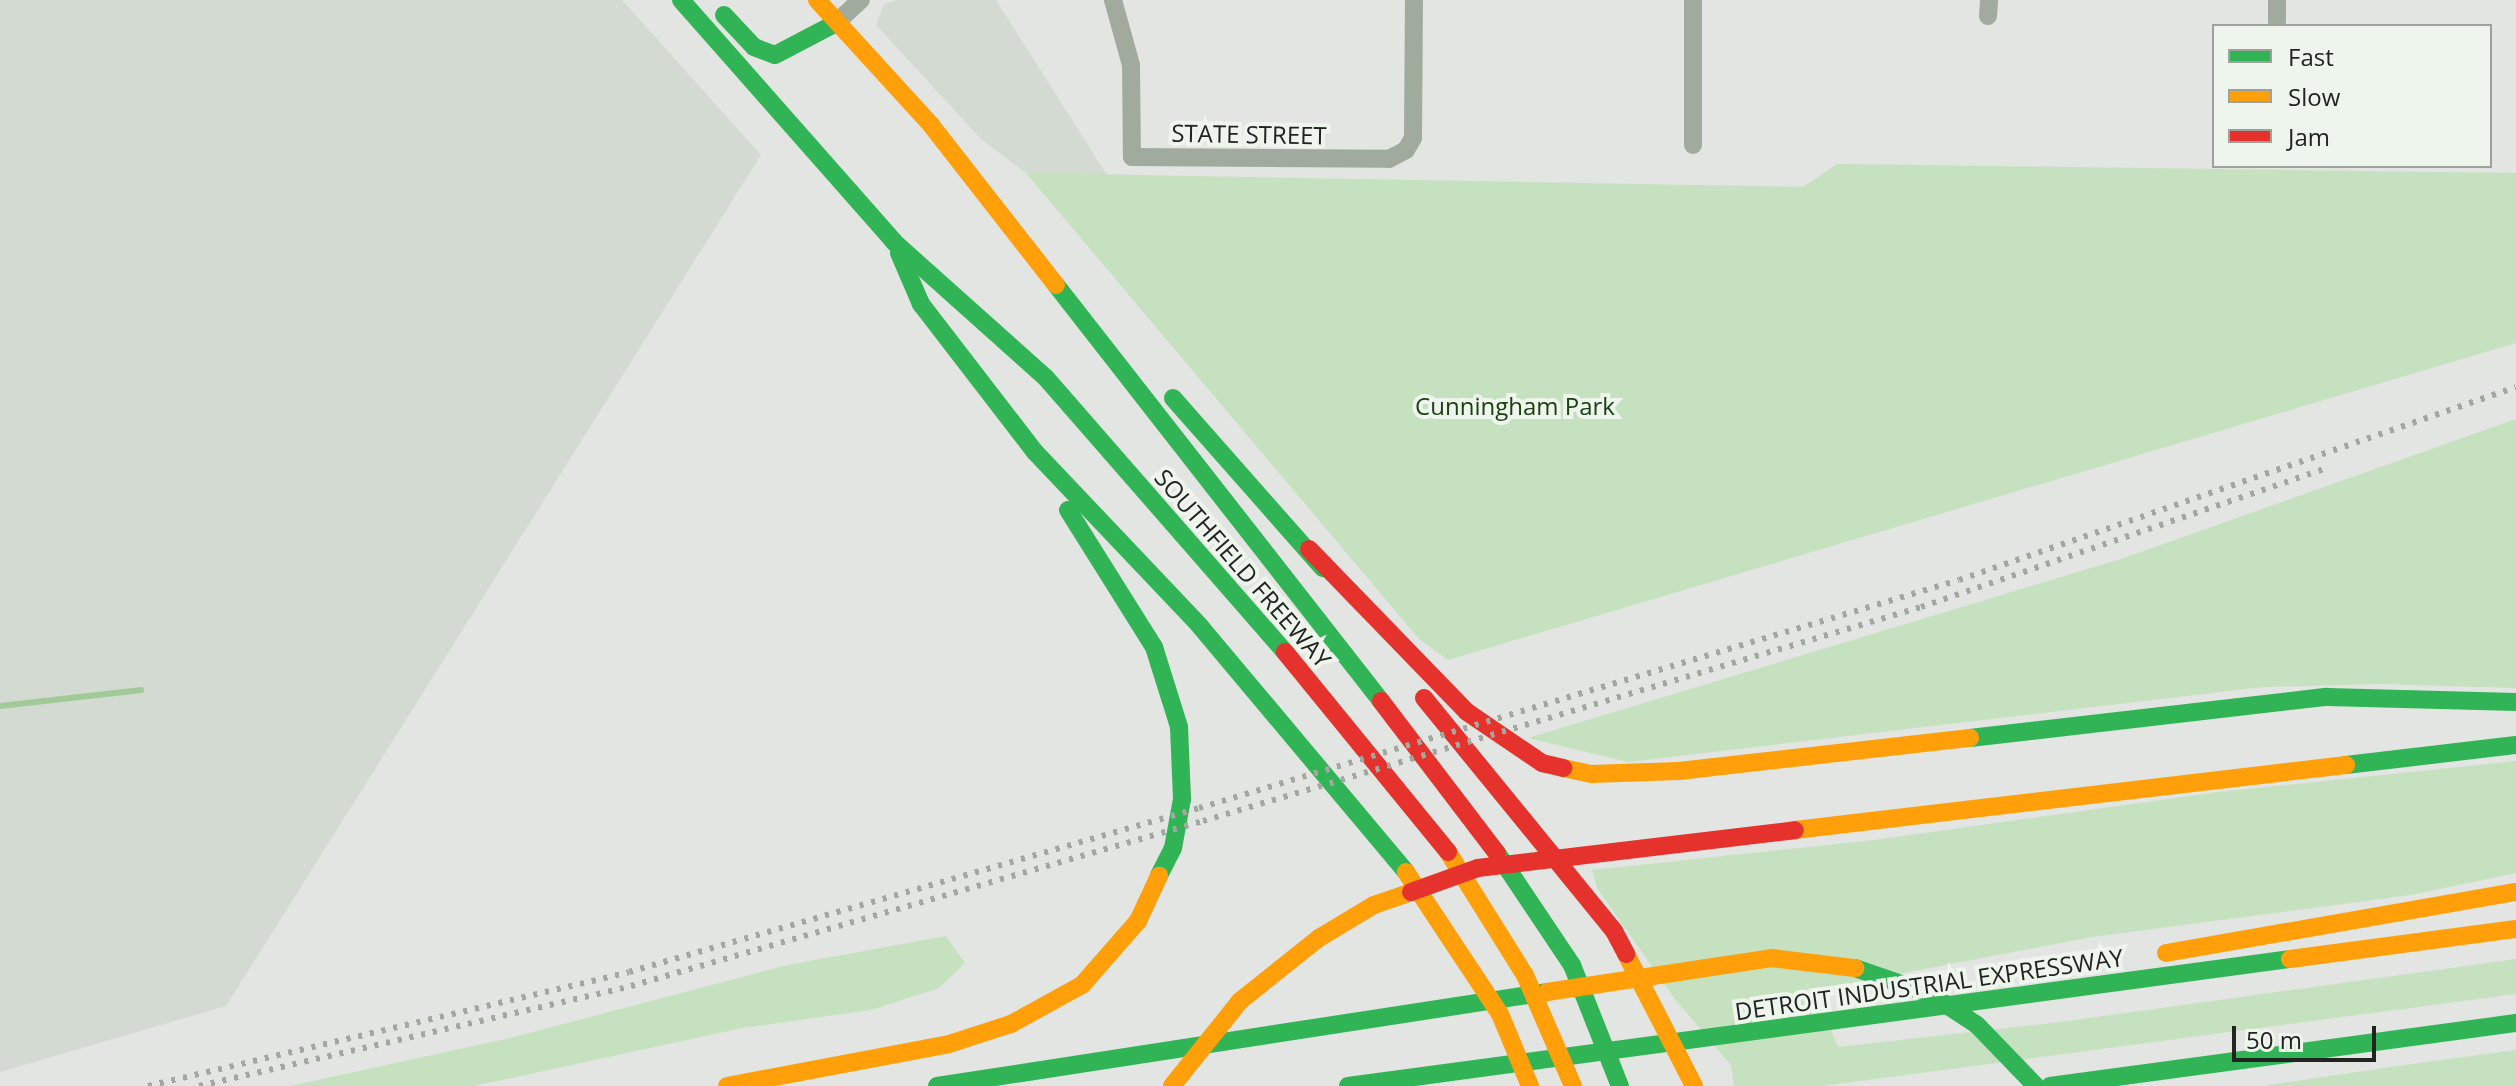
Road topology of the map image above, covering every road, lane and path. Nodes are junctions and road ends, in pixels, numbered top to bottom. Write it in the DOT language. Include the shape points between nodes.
graph roads {
  1 [pos="681,0"];
  2 [pos="711,0"];
  3 [pos="817,0"];
  4 [pos="861,0"];
  5 [pos="1113,0"];
  6 [pos="1414,0"];
  7 [pos="1693,0"];
  8 [pos="2277,0"];
  9 [pos="2277,22"];
  10 [pos="836,23"];
  11 [pos="931,125"];
  12 [pos="1693,145"];
  13 [pos="894,242"];
  14 [pos="1111,322"];
  15 [pos="1160,382"];
  16 [pos="1035,452"];
  17 [pos="1309,549"];
  18 [pos="2516,702"];
  19 [pos="2516,745"];
  20 [pos="2516,892"];
  21 [pos="2516,929"];
  22 [pos="2141,957"];
  23 [pos="1572,965"];
  24 [pos="2079,967"];
  25 [pos="1477,981"];
  26 [pos="2008,997"];
  27 [pos="1615,1006"];
  28 [pos="2516,1023"];
  29 [pos="1625,1033"];
  30 [pos="1641,1073"];
  31 [pos="727,1086"];
  32 [pos="937,1086"];
  33 [pos="1172,1086"];
  34 [pos="1348,1086"];
  35 [pos="1518,1086"];
  36 [pos="1530,1086"];
  37 [pos="1573,1086"];
  38 [pos="1620,1086"];
  39 [pos="1694,1086"];
  40 [pos="2036,1086"];
  41 [pos="2050,1086"];
  1 -- 13 [label="highway, SOUTHFIELD FREEWAY"];
  2 -- 10 [label="highway" via="754,47 775,55"];
  3 -- 10 [label="highway"];
  4 -- 10 [label="street"];
  5 -- 6 [label="street, STATE STREET" via="1131,65 1132,157 1366,159 1399,155 1413,138"];
  7 -- 12 [label="street"];
  8 -- 9 [label="street"];
  10 -- 11 [label="highway"];
  11 -- 14 [label="highway" via="964,144"];
  11 -- 23 [label="highway, SOUTHFIELD FREEWAY" via="1483,831"];
  13 -- 16 [label="highway" via="921,304"];
  13 -- 37 [label="highway, SOUTHFIELD FREEWAY" via="1046,378 1293,661 1448,851 1525,975"];
  15 -- 17 [label="highway"];
  16 -- 25 [label="highway" via="1199,625 1348,798 1432,907"];
  16 -- 31 [label="highway" via="1039,467 1133,609 1171,692 1179,727 1182,799 1160,883 1111,956 1049,1007 949,1044"];
  17 -- 18 [label="highway" via="1467,712 1499,738 1542,763 1592,774 1667,772 2327,697"];
  17 -- 39 [label="highway" via="1614,931 1654,999"];
  19 -- 33 [label="highway" via="1534,858 1433,880 1374,905 1319,938 1240,1001"];
  20 -- 22 [label="highway"];
  21 -- 26 [label="highway, DETROIT INDUSTRIAL EXPRESSWAY"];
  23 -- 27 [label="highway"];
  23 -- 38 [label="highway, SOUTHFIELD FREEWAY"];
  24 -- 26 [label="highway"];
  25 -- 35 [label="highway"];
  25 -- 36 [label="highway" via="1500,1014"];
  26 -- 34 [label="highway, DETROIT INDUSTRIAL EXPRESSWAY"];
  28 -- 41 [label="highway"];
  29 -- 30 [label="highway"];
  32 -- 40 [label="highway" via="1771,958 1845,965 1930,994 1977,1025"];
}
